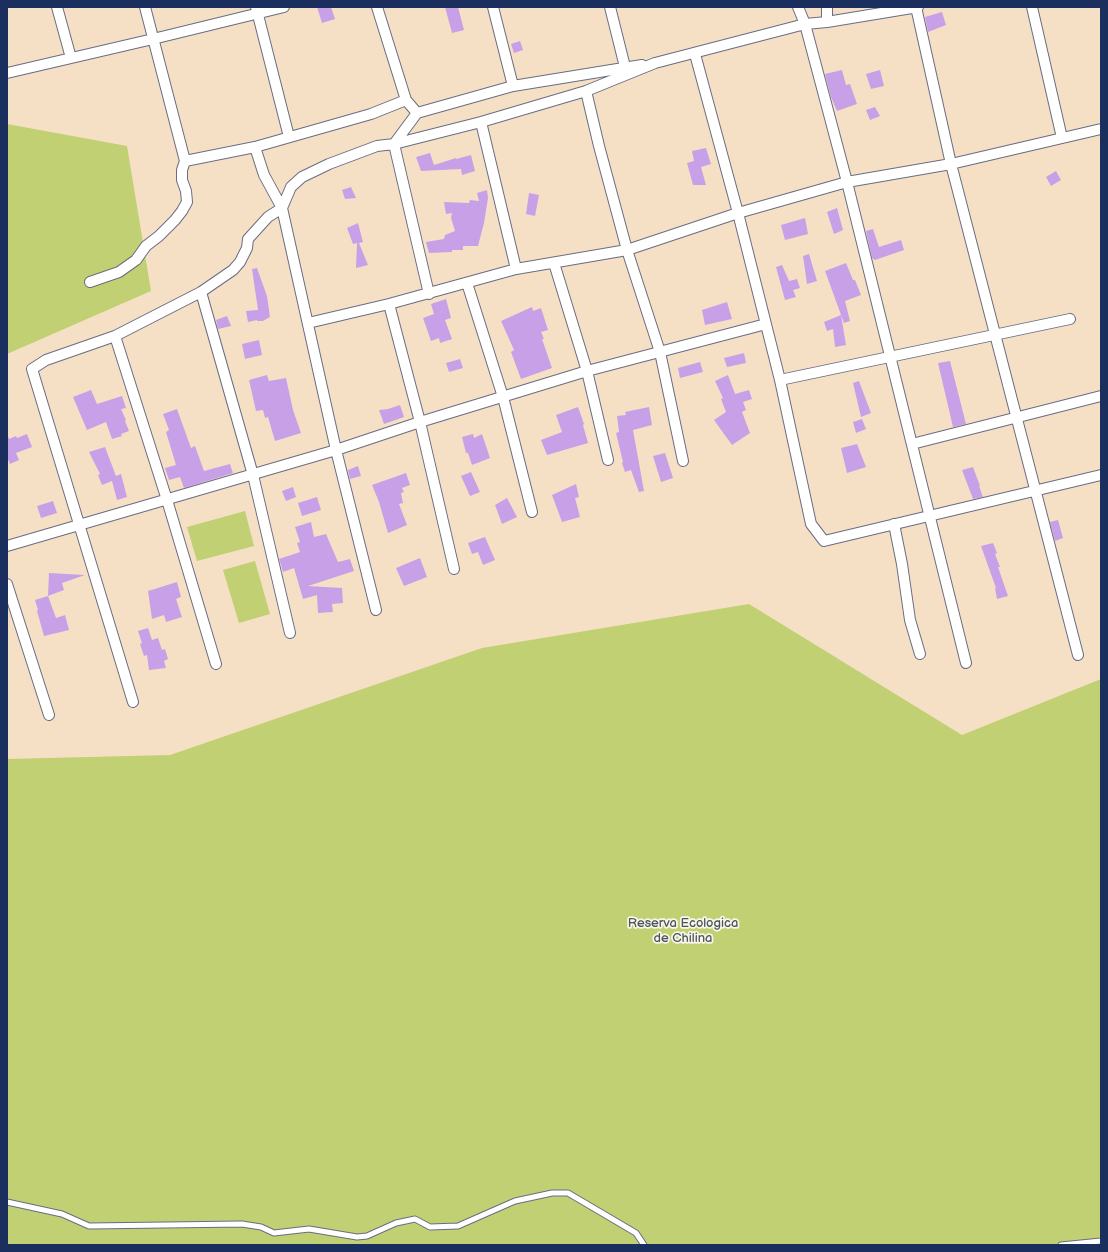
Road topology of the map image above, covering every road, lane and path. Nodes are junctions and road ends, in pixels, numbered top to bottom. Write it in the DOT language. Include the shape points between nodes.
graph roads {
  1 [pos="57,7"];
  2 [pos="145,7"];
  3 [pos="284,7"];
  4 [pos="377,7"];
  5 [pos="493,7"];
  6 [pos="610,7"];
  7 [pos="798,7"];
  8 [pos="827,7"];
  9 [pos="917,7"];
  10 [pos="1032,7"];
  11 [pos="257,10"];
  12 [pos="827,22"];
  13 [pos="805,24"];
  14 [pos="153,39"];
  15 [pos="695,54"];
  16 [pos="71,58"];
  17 [pos="655,63"];
  18 [pos="626,67"];
  19 [pos="7,73"];
  20 [pos="513,86"];
  21 [pos="586,92"];
  22 [pos="406,100"];
  23 [pos="417,112"];
  24 [pos="480,122"];
  25 [pos="1101,129"];
  26 [pos="289,137"];
  27 [pos="1062,138"];
  28 [pos="394,144"];
  29 [pos="254,147"];
  30 [pos="185,161"];
  31 [pos="951,164"];
  32 [pos="847,182"];
  33 [pos="282,208"];
  34 [pos="738,213"];
  35 [pos="627,250"];
  36 [pos="554,263"];
  37 [pos="516,269"];
  38 [pos="90,282"];
  39 [pos="467,283"];
  40 [pos="201,292"];
  41 [pos="429,294"];
  42 [pos="389,304"];
  43 [pos="1070,319"];
  44 [pos="308,323"];
  45 [pos="766,324"];
  46 [pos="995,335"];
  47 [pos="116,336"];
  48 [pos="660,352"];
  49 [pos="890,357"];
  50 [pos="587,371"];
  51 [pos="780,380"];
  52 [pos="1101,396"];
  53 [pos="503,397"];
  54 [pos="1017,418"];
  55 [pos="420,422"];
  56 [pos="912,444"];
  57 [pos="336,450"];
  58 [pos="608,460"];
  59 [pos="683,461"];
  60 [pos="253,475"];
  61 [pos="1101,475"];
  62 [pos="1036,490"];
  63 [pos="167,500"];
  64 [pos="532,512"];
  65 [pos="930,516"];
  66 [pos="894,524"];
  67 [pos="79,525"];
  68 [pos="7,546"];
  69 [pos="454,569"];
  70 [pos="7,584"];
  71 [pos="376,610"];
  72 [pos="290,633"];
  73 [pos="920,654"];
  74 [pos="1078,655"];
  75 [pos="966,663"];
  76 [pos="216,664"];
  77 [pos="134,702"];
  78 [pos="49,715"];
  79 [pos="7,1202"];
  80 [pos="1101,1241"];
  81 [pos="644,1245"];
  82 [pos="1061,1245"];
  1 -- 16 [label="street"];
  2 -- 14 [label="street"];
  3 -- 11 [label="street"];
  4 -- 22 [label="street"];
  5 -- 20 [label="street"];
  6 -- 18 [label="street"];
  7 -- 13 [label="street"];
  8 -- 12 [label="street"];
  9 -- 12 [label="street"];
  9 -- 31 [label="street"];
  10 -- 27 [label="street"];
  11 -- 14 [label="street"];
  11 -- 26 [label="street"];
  12 -- 13 [label="street"];
  13 -- 15 [label="street"];
  13 -- 32 [label="street"];
  14 -- 16 [label="street"];
  14 -- 30 [label="street"];
  15 -- 17 [label="street"];
  15 -- 34 [label="street"];
  16 -- 19 [label="street"];
  17 -- 18 [label="street"];
  17 -- 21 [label="street"];
  18 -- 20 [label="street"];
  20 -- 23 [label="street"];
  21 -- 24 [label="street"];
  21 -- 35 [label="street"];
  22 -- 23 [label="street"];
  22 -- 26 [label="street" via="371,114"];
  23 -- 28 [label="street"];
  24 -- 28 [label="street"];
  24 -- 37 [label="street"];
  25 -- 27 [label="street"];
  26 -- 29 [label="street"];
  27 -- 31 [label="street"];
  28 -- 33 [label="street" via="377,146 302,177 291,187"];
  28 -- 41 [label="street"];
  29 -- 30 [label="street"];
  29 -- 33 [label="street" via="264,175"];
  30 -- 38 [label="street" via="182,180 187,202 175,220 146,246 136,260 119,272"];
  31 -- 32 [label="street"];
  31 -- 46 [label="street"];
  32 -- 34 [label="street"];
  32 -- 49 [label="street"];
  33 -- 40 [label="street" via="268,217 248,240 240,262 233,270"];
  33 -- 44 [label="street"];
  34 -- 35 [label="street"];
  34 -- 45 [label="street"];
  35 -- 36 [label="street"];
  35 -- 48 [label="street"];
  36 -- 37 [label="street"];
  36 -- 50 [label="street"];
  37 -- 39 [label="street"];
  39 -- 41 [label="street"];
  39 -- 53 [label="street"];
  40 -- 47 [label="street"];
  40 -- 60 [label="street"];
  41 -- 42 [label="street"];
  42 -- 44 [label="street"];
  42 -- 55 [label="street"];
  43 -- 46 [label="street"];
  44 -- 57 [label="street"];
  45 -- 48 [label="street"];
  45 -- 51 [label="street"];
  46 -- 49 [label="street"];
  46 -- 54 [label="street"];
  47 -- 63 [label="street"];
  47 -- 67 [label="street" via="46,360 32,369"];
  48 -- 50 [label="street"];
  48 -- 59 [label="street"];
  49 -- 51 [label="street"];
  49 -- 56 [label="street"];
  50 -- 53 [label="street"];
  50 -- 58 [label="street"];
  51 -- 66 [label="street" via="811,524 824,541"];
  52 -- 54 [label="street"];
  53 -- 55 [label="street"];
  53 -- 64 [label="street"];
  54 -- 56 [label="street"];
  54 -- 62 [label="street"];
  55 -- 57 [label="street"];
  55 -- 69 [label="street"];
  56 -- 65 [label="street"];
  57 -- 60 [label="street"];
  57 -- 71 [label="street"];
  60 -- 63 [label="street"];
  60 -- 72 [label="street"];
  61 -- 62 [label="street"];
  62 -- 65 [label="street"];
  62 -- 74 [label="street"];
  63 -- 67 [label="street"];
  63 -- 76 [label="street"];
  65 -- 66 [label="street"];
  65 -- 75 [label="street"];
  66 -- 73 [label="street" via="910,620"];
  67 -- 68 [label="street"];
  67 -- 77 [label="street"];
  70 -- 78 [label="street"];
  79 -- 81 [label="lane" via="62,1214 89,1226 242,1224 261,1227 274,1233 309,1229 357,1237 367,1236 415,1219 430,1227 458,1226 515,1201 552,1193 568,1193 636,1233"];
  80 -- 82 [label="lane"];
}
